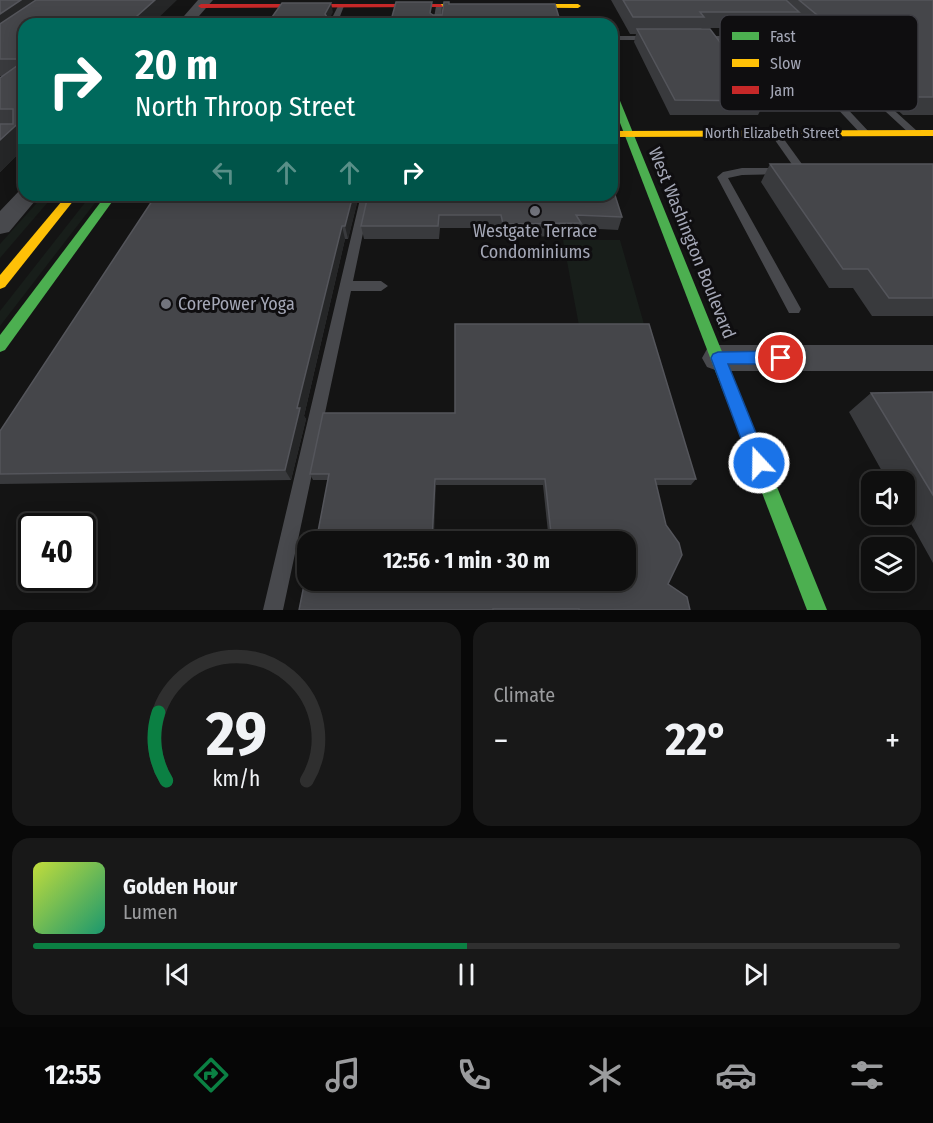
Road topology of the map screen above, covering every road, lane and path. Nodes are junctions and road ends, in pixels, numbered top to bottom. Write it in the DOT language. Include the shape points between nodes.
graph roads {
  1 [pos="768,0"];
  2 [pos="203,3"];
  3 [pos="231,3"];
  4 [pos="255,3"];
  5 [pos="577,3"];
  6 [pos="340,6"];
  7 [pos="439,6"];
  8 [pos="784,15"];
  9 [pos="189,18"];
  10 [pos="218,18"];
  11 [pos="244,18"];
  12 [pos="335,18"];
  13 [pos="438,18"];
  14 [pos="583,18"];
  15 [pos="618,38"];
  16 [pos="660,38"];
  17 [pos="683,38"];
  18 [pos="720,38"];
  19 [pos="618,106"];
  20 [pos="844,111"];
  21 [pos="890,111"];
  22 [pos="865,133"];
  23 [pos="914,133"];
  24 [pos="933,133"];
  25 [pos="618,134"];
  26 [pos="629,134"];
  27 [pos="775,134"];
  28 [pos="23,201"];
  29 [pos="68,201"];
  30 [pos="108,201"];
  31 [pos="365,201"];
  32 [pos="0,226"];
  33 [pos="0,284"];
  34 [pos="345,286"];
  35 [pos="381,286"];
  36 [pos="794,309"];
  37 [pos="0,346"];
  38 [pos="718,358"];
  39 [pos="933,358"];
  40 [pos="273,610"];
  41 [pos="817,610"];
  1 -- 8 [label="lane"];
  2 -- 3 [label="street"];
  2 -- 9 [label="street"];
  3 -- 4 [label="street"];
  3 -- 10 [label="street"];
  4 -- 6 [label="street"];
  4 -- 11 [label="street"];
  5 -- 7 [label="street"];
  5 -- 14 [label="street"];
  6 -- 7 [label="street"];
  6 -- 12 [label="lane"];
  7 -- 13 [label="lane"];
  15 -- 16 [label="lane"];
  17 -- 18 [label="lane"];
  19 -- 26 [label="street, West Washington Boulevard"];
  20 -- 22 [label="lane"];
  21 -- 23 [label="lane"];
  22 -- 23 [label="street, North Elizabeth Street"];
  22 -- 27 [label="street, North Elizabeth Street"];
  23 -- 24 [label="street, North Elizabeth Street"];
  25 -- 26 [label="street, North Elizabeth Street"];
  26 -- 27 [label="street, North Elizabeth Street"];
  26 -- 38 [label="street, West Washington Boulevard"];
  27 -- 36 [label="lane" via="807,171 735,172 722,177"];
  28 -- 32 [label="street"];
  29 -- 33 [label="street"];
  30 -- 37 [label="street"];
  31 -- 34 [label="lane"];
  34 -- 35 [label="lane"];
  34 -- 40 [label="lane"];
  38 -- 39 [label="street"];
  38 -- 41 [label="street, West Washington Boulevard"];
}
